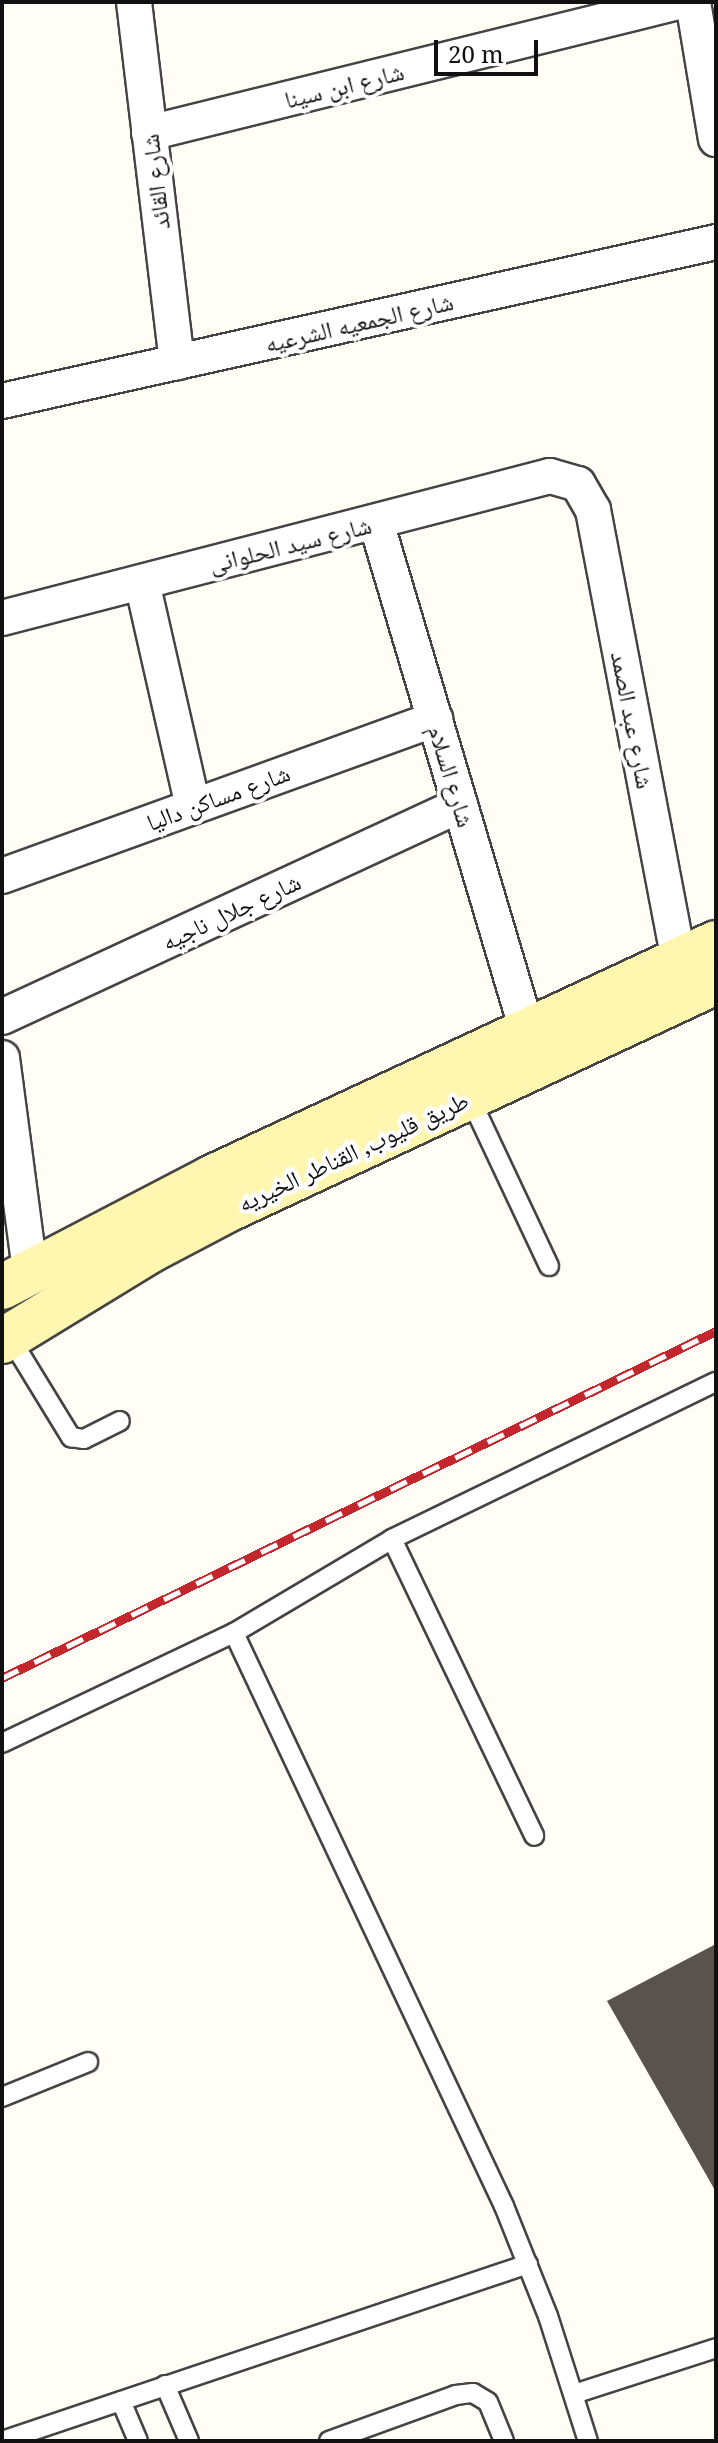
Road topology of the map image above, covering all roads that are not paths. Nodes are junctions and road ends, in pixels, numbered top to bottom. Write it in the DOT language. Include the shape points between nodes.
graph roads {
  1 [pos="134,2"];
  2 [pos="678,2"];
  3 [pos="693,2"];
  4 [pos="149,133"];
  5 [pos="716,139"];
  6 [pos="716,242"];
  7 [pos="177,362"];
  8 [pos="2,401"];
  9 [pos="578,484"];
  10 [pos="376,522"];
  11 [pos="142,582"];
  12 [pos="2,618"];
  13 [pos="435,719"];
  14 [pos="460,805"];
  15 [pos="193,806"];
  16 [pos="2,876"];
  17 [pos="697,951"];
  18 [pos="716,982"];
  19 [pos="2,1017"];
  20 [pos="527,1030"];
  21 [pos="2,1058"];
  22 [pos="469,1096"];
  23 [pos="549,1266"];
  24 [pos="16,1280"];
  25 [pos="5,1338"];
  26 [pos="716,1382"];
  27 [pos="120,1421"];
  28 [pos="392,1539"];
  29 [pos="234,1633"];
  30 [pos="2,1743"];
  31 [pos="534,1836"];
  32 [pos="88,2062"];
  33 [pos="2,2097"];
  34 [pos="528,2264"];
  35 [pos="716,2348"];
  36 [pos="165,2385"];
  37 [pos="574,2394"];
  38 [pos="121,2401"];
  39 [pos="2,2441"];
  40 [pos="138,2441"];
  41 [pos="189,2441"];
  42 [pos="329,2441"];
  43 [pos="504,2441"];
  44 [pos="588,2441"];
  1 -- 4 [label="street, شارع القائد"];
  2 -- 4 [label="street, شارع ابن سينا"];
  3 -- 5 [label="street"];
  4 -- 7 [label="street, شارع القائد"];
  6 -- 7 [label="street, شارع الجمعيه الشرعيه"];
  7 -- 8 [label="street, شارع الجمعيه الشرعيه"];
  9 -- 10 [label="street, شارع سيد الحلوانى" via="550,476"];
  9 -- 17 [label="street, شارع عبد الصمد" via="593,510"];
  10 -- 11 [label="street, شارع سيد الحلوانى"];
  10 -- 13 [label="street, شارع السلام"];
  11 -- 12 [label="street, شارع سيد الحلوانى"];
  11 -- 15 [label="street"];
  13 -- 14 [label="street, شارع السلام"];
  13 -- 15 [label="street, شارع مساكن داليا"];
  14 -- 19 [label="street, شارع جلال ناجيه"];
  14 -- 20 [label="street, شارع السلام"];
  15 -- 16 [label="street, شارع مساكن داليا"];
  17 -- 20 [label="main road, طريق قليوب, القناطر الخيريه"];
  18 -- 22 [label="main road, طريق قليوب, القناطر الخيريه"];
  20 -- 24 [label="main road, طريق قليوب, القناطر الخيريه" via="168,1199"];
  21 -- 24 [label="street"];
  22 -- 23 [label="lane"];
  22 -- 25 [label="main road, طريق قليوب, القناطر الخيريه" via="151,1250"];
  25 -- 27 [label="lane" via="71,1437 84,1439"];
  26 -- 28 [label="lane"];
  28 -- 29 [label="lane"];
  28 -- 31 [label="lane"];
  29 -- 30 [label="lane"];
  29 -- 34 [label="lane"];
  32 -- 33 [label="lane"];
  34 -- 36 [label="lane"];
  34 -- 37 [label="lane"];
  35 -- 37 [label="lane"];
  36 -- 38 [label="lane"];
  36 -- 41 [label="lane"];
  37 -- 44 [label="lane"];
  38 -- 39 [label="lane"];
  38 -- 40 [label="lane"];
  42 -- 43 [label="lane" via="473,2393 488,2402"];
}
